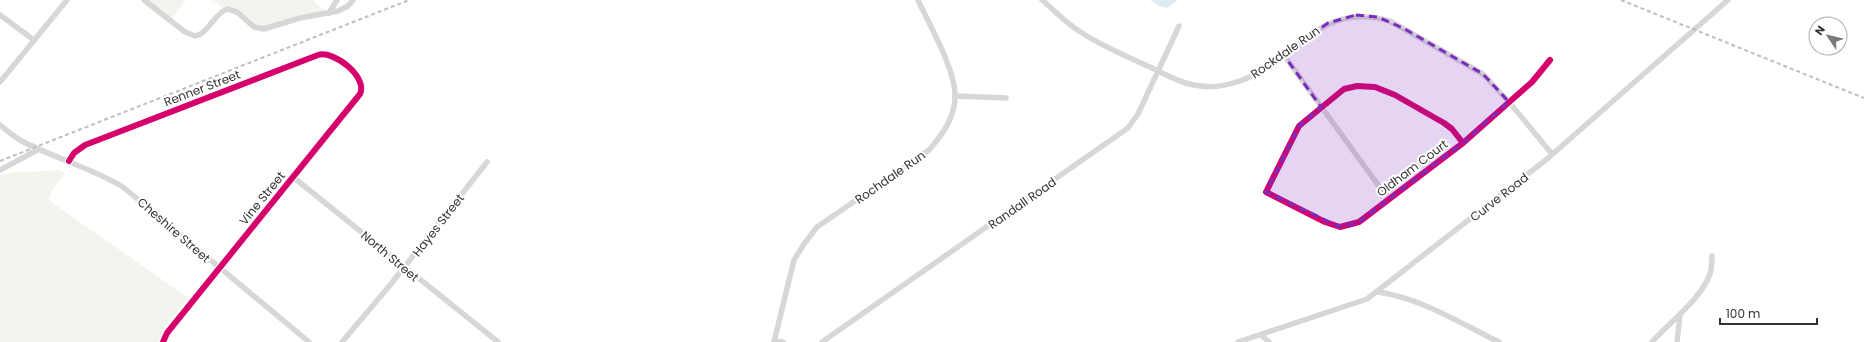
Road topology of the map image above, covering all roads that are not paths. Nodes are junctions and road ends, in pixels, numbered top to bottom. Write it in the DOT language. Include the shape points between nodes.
graph roads {
  1 [pos="67,0"];
  2 [pos="144,0"];
  3 [pos="338,0"];
  4 [pos="353,0"];
  5 [pos="918,0"];
  6 [pos="1042,0"];
  7 [pos="1728,0"];
  8 [pos="329,13"];
  9 [pos="0,15"];
  10 [pos="1179,26"];
  11 [pos="34,40"];
  12 [pos="1283,54"];
  13 [pos="1550,60"];
  14 [pos="347,67"];
  15 [pos="1158,71"];
  16 [pos="0,82"];
  17 [pos="955,96"];
  18 [pos="1006,98"];
  19 [pos="1509,102"];
  20 [pos="1321,107"];
  21 [pos="0,125"];
  22 [pos="1463,143"];
  23 [pos="40,149"];
  24 [pos="1552,154"];
  25 [pos="69,161"];
  26 [pos="487,162"];
  27 [pos="0,170"];
  28 [pos="293,177"];
  29 [pos="1389,200"];
  30 [pos="1712,256"];
  31 [pos="404,267"];
  32 [pos="219,269"];
  33 [pos="1378,292"];
  34 [pos="1680,315"];
  35 [pos="1261,335"];
  36 [pos="774,341"];
  37 [pos="163,342"];
  38 [pos="309,342"];
  39 [pos="342,342"];
  40 [pos="498,342"];
  41 [pos="783,342"];
  42 [pos="822,342"];
  43 [pos="1238,342"];
  44 [pos="1269,342"];
  45 [pos="1499,342"];
  46 [pos="1652,342"];
  47 [pos="1677,342"];
  1 -- 11 [label="street"];
  2 -- 8 [label="street" via="185,32 195,36 201,34 221,11 232,9 260,29"];
  3 -- 8 [label="street"];
  4 -- 8 [label="street" via="348,6"];
  5 -- 17 [label="street, Rochdale Run" via="949,66"];
  6 -- 15 [label="street, Rockdale Run" via="1079,31"];
  7 -- 24 [label="street, Curve Road"];
  9 -- 11 [label="street"];
  10 -- 15 [label="street, Randall Road"];
  11 -- 16 [label="street"];
  12 -- 15 [label="street, Rockdale Run" via="1251,76 1229,84 1193,85"];
  12 -- 19 [label="street, Rockdale Run" via="1328,23 1356,15 1378,17 1390,21 1483,74"];
  12 -- 20 [label="street"];
  13 -- 19 [label="street, Oldham Court" via="1532,82"];
  14 -- 25 [label="street, Renner Street" via="327,54 318,54 84,145"];
  14 -- 28 [label="street, Vine Street" via="358,77 360,94"];
  15 -- 42 [label="street, Randall Road" via="1138,114 1124,131"];
  17 -- 18 [label="street"];
  17 -- 36 [label="street, Rochdale Run" via="949,122 941,137 929,150 818,227 804,244 794,260"];
  19 -- 22 [label="street, Oldham Court"];
  19 -- 24 [label="street, Rockdale Run"];
  20 -- 22 [label="street" via="1344,89 1357,86 1375,88 1395,95 1444,123"];
  20 -- 29 [label="street"];
  20 -- 29 [label="street, Oldham Court" via="1299,126 1266,192 1340,227 1359,222"];
  21 -- 23 [label="street" via="18,139"];
  22 -- 29 [label="street, Oldham Court"];
  23 -- 25 [label="street"];
  23 -- 27 [label="street"];
  24 -- 33 [label="street, Curve Road"];
  25 -- 32 [label="street, Cheshire Street" via="123,187"];
  26 -- 31 [label="street, Hayes Street"];
  28 -- 31 [label="street, North Street"];
  28 -- 32 [label="street, Vine Street"];
  30 -- 34 [label="street" via="1710,273 1705,284"];
  31 -- 39 [label="street, Hayes Street"];
  31 -- 40 [label="street, North Street"];
  32 -- 37 [label="street, Vine Street" via="167,333"];
  32 -- 38 [label="street, Cheshire Street"];
  33 -- 35 [label="street, Curve Road" via="1367,299"];
  33 -- 45 [label="street" via="1414,300"];
  34 -- 46 [label="street"];
  34 -- 47 [label="street"];
  35 -- 43 [label="street, Curve Road"];
  35 -- 44 [label="street"];
  36 -- 41 [label="street"];
}
